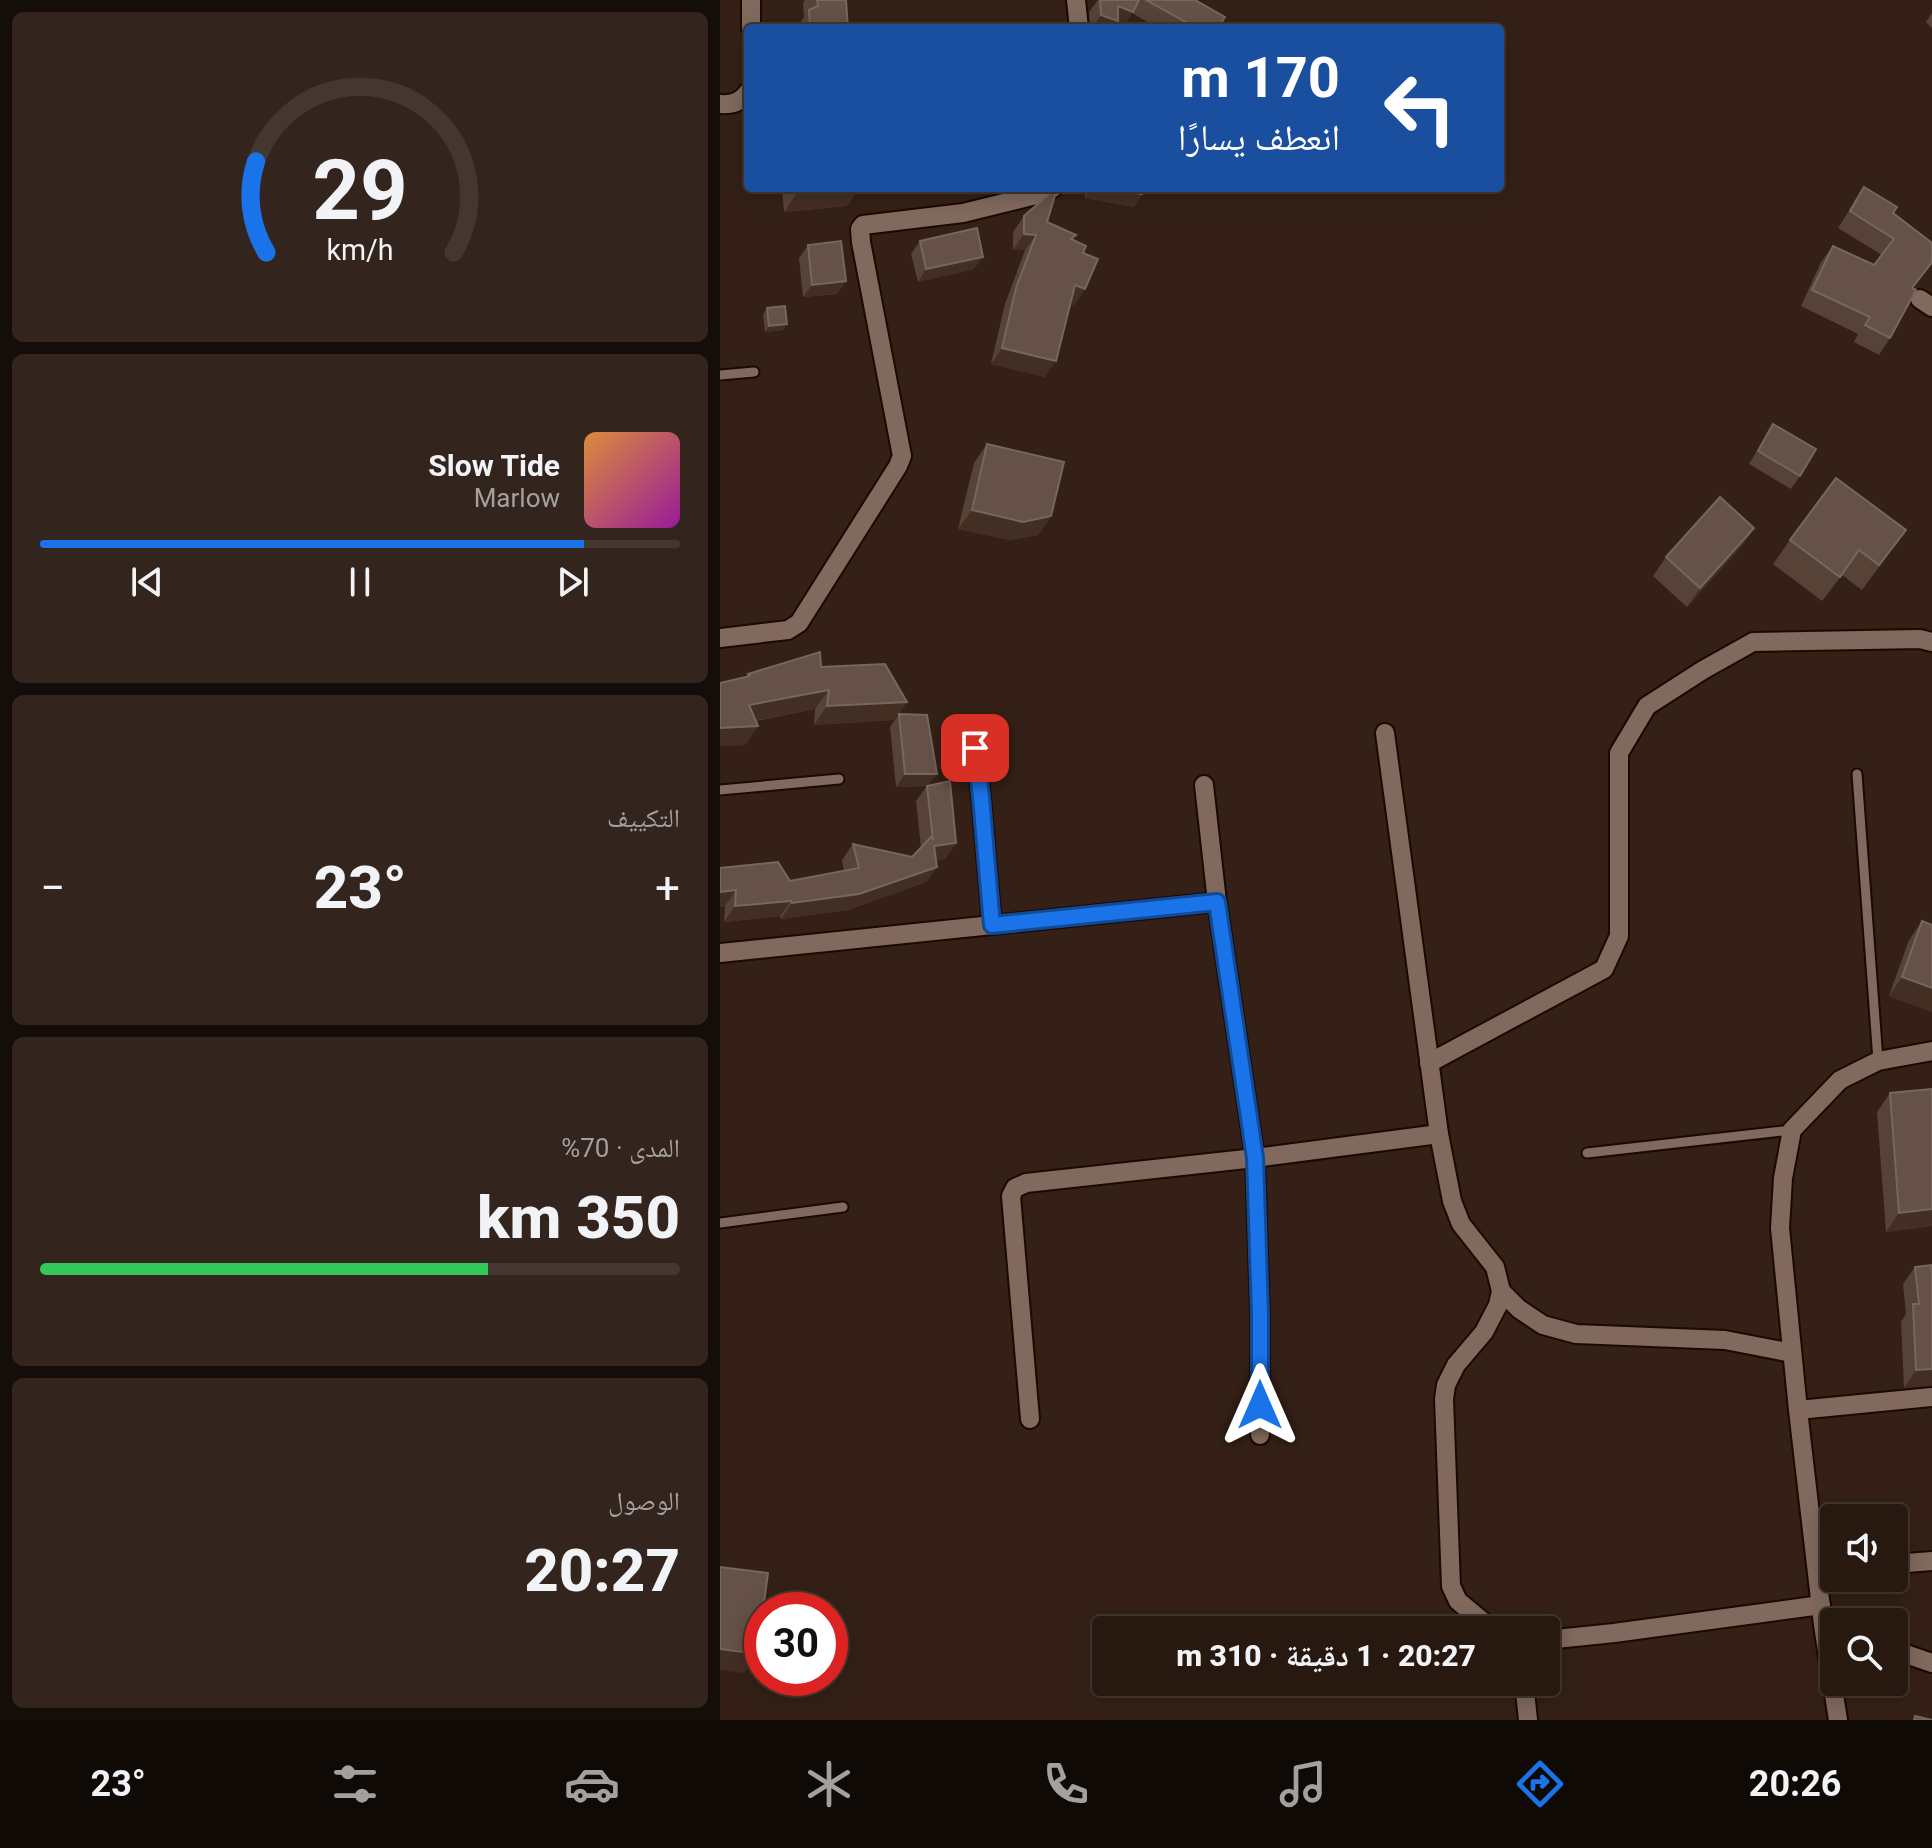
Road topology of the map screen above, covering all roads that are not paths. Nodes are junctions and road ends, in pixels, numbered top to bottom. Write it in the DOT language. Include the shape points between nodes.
graph roads {
  1 [pos="751,0"];
  2 [pos="1076,0"];
  3 [pos="751,24"];
  4 [pos="1079,24"];
  5 [pos="744,97"];
  6 [pos="720,104"];
  7 [pos="1046,192"];
  8 [pos="754,372"];
  9 [pos="720,375"];
  10 [pos="720,638"];
  11 [pos="1932,642"];
  12 [pos="1385,733"];
  13 [pos="975,748"];
  14 [pos="1857,774"];
  15 [pos="839,779"];
  16 [pos="1204,785"];
  17 [pos="720,790"];
  18 [pos="1217,902"];
  19 [pos="992,925"];
  20 [pos="720,953"];
  21 [pos="1932,1051"];
  22 [pos="1878,1061"];
  23 [pos="1429,1063"];
  24 [pos="1792,1130"];
  25 [pos="1439,1134"];
  26 [pos="1587,1153"];
  27 [pos="1255,1158"];
  28 [pos="843,1207"];
  29 [pos="720,1223"];
  30 [pos="1501,1291"];
  31 [pos="1792,1353"];
  32 [pos="1932,1397"];
  33 [pos="1798,1410"];
  34 [pos="1030,1419"];
  35 [pos="1260,1435"];
  36 [pos="1820,1540"];
  37 [pos="1932,1561"];
  38 [pos="1908,1563"];
  39 [pos="1822,1592"];
  40 [pos="1821,1605"];
  41 [pos="1822,1608"];
  42 [pos="1476,1616"];
  43 [pos="1560,1639"];
  44 [pos="1908,1655"];
  45 [pos="1932,1663"];
  46 [pos="1525,1696"];
  47 [pos="1836,1696"];
  48 [pos="1528,1720"];
  49 [pos="1838,1720"];
  1 -- 3 [label="street"];
  2 -- 4 [label="street"];
  5 -- 6 [label="street"];
  7 -- 10 [label="street" via="963,213 860,229 902,456 799,623 788,630"];
  8 -- 9 [label="lane"];
  11 -- 23 [label="street" via="1753,642 1647,706 1619,753 1619,936 1604,969"];
  12 -- 23 [label="street"];
  13 -- 19 [label="street"];
  14 -- 22 [label="lane"];
  15 -- 17 [label="lane"];
  16 -- 18 [label="street"];
  18 -- 19 [label="street"];
  18 -- 27 [label="street"];
  19 -- 20 [label="street"];
  21 -- 22 [label="street"];
  22 -- 24 [label="street" via="1840,1080"];
  23 -- 25 [label="street"];
  24 -- 26 [label="lane"];
  24 -- 31 [label="street" via="1780,1228"];
  25 -- 27 [label="street"];
  25 -- 30 [label="street" via="1461,1224 1495,1267"];
  27 -- 34 [label="street" via="1015,1188 1011,1196"];
  27 -- 35 [label="street"];
  28 -- 29 [label="lane"];
  30 -- 31 [label="street" via="1543,1325 1576,1334 1725,1340"];
  30 -- 42 [label="street" via="1484,1332 1456,1365 1444,1399 1451,1586 1458,1601"];
  31 -- 33 [label="street"];
  32 -- 33 [label="street"];
  33 -- 36 [label="street"];
  37 -- 38 [label="street"];
  39 -- 40 [label="street"];
  40 -- 41 [label="street"];
  40 -- 43 [label="street"];
  44 -- 45 [label="street"];
  46 -- 48 [label="street"];
  47 -- 49 [label="street"];
}
